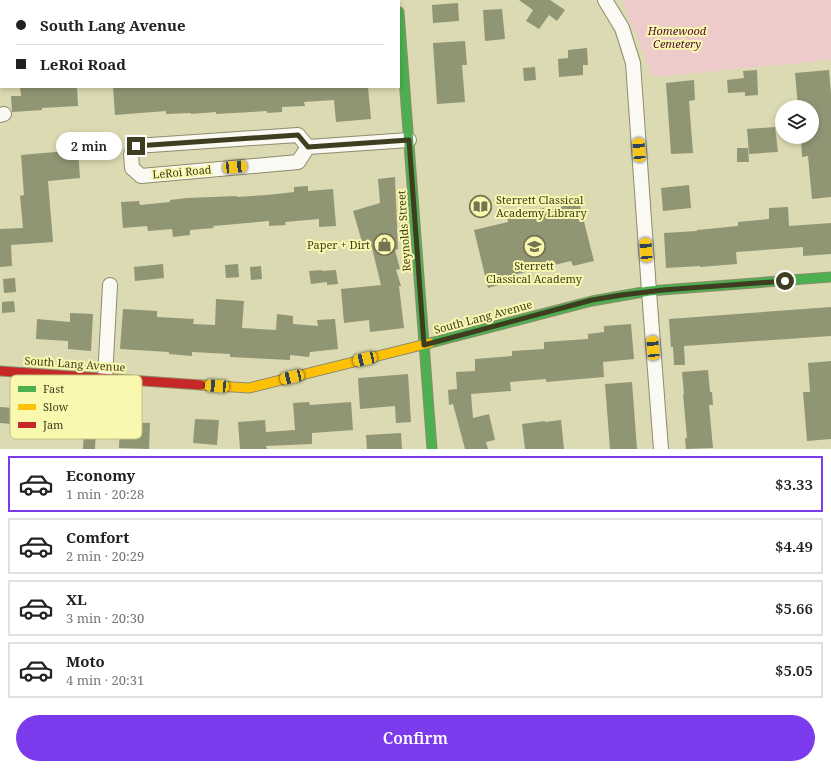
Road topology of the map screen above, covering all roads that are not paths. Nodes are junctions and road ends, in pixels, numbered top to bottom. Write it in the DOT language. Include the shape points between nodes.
graph roads {
  1 [pos="605,0"];
  2 [pos="400,25"];
  3 [pos="409,140"];
  4 [pos="308,147"];
  5 [pos="831,277"];
  6 [pos="110,285"];
  7 [pos="649,291"];
  8 [pos="424,345"];
  9 [pos="0,371"];
  10 [pos="60,375"];
  11 [pos="105,375"];
  12 [pos="142,381"];
  13 [pos="432,449"];
  14 [pos="661,449"];
  1 -- 7 [label="street" via="622,28 633,63"];
  2 -- 3 [label="street, Reynolds Street"];
  3 -- 4 [label="street"];
  3 -- 8 [label="street, Reynolds Street"];
  4 -- 4 [label="street, LeRoi Road" via="298,135 136,146 131,154 132,168 141,176 298,162"];
  5 -- 7 [label="street, South Lang Avenue"];
  6 -- 11 [label="street"];
  7 -- 8 [label="street, South Lang Avenue" via="592,300"];
  7 -- 14 [label="street"];
  8 -- 12 [label="street, South Lang Avenue" via="249,388"];
  8 -- 13 [label="street, Reynolds Street"];
  9 -- 10 [label="street, South Lang Avenue"];
}
